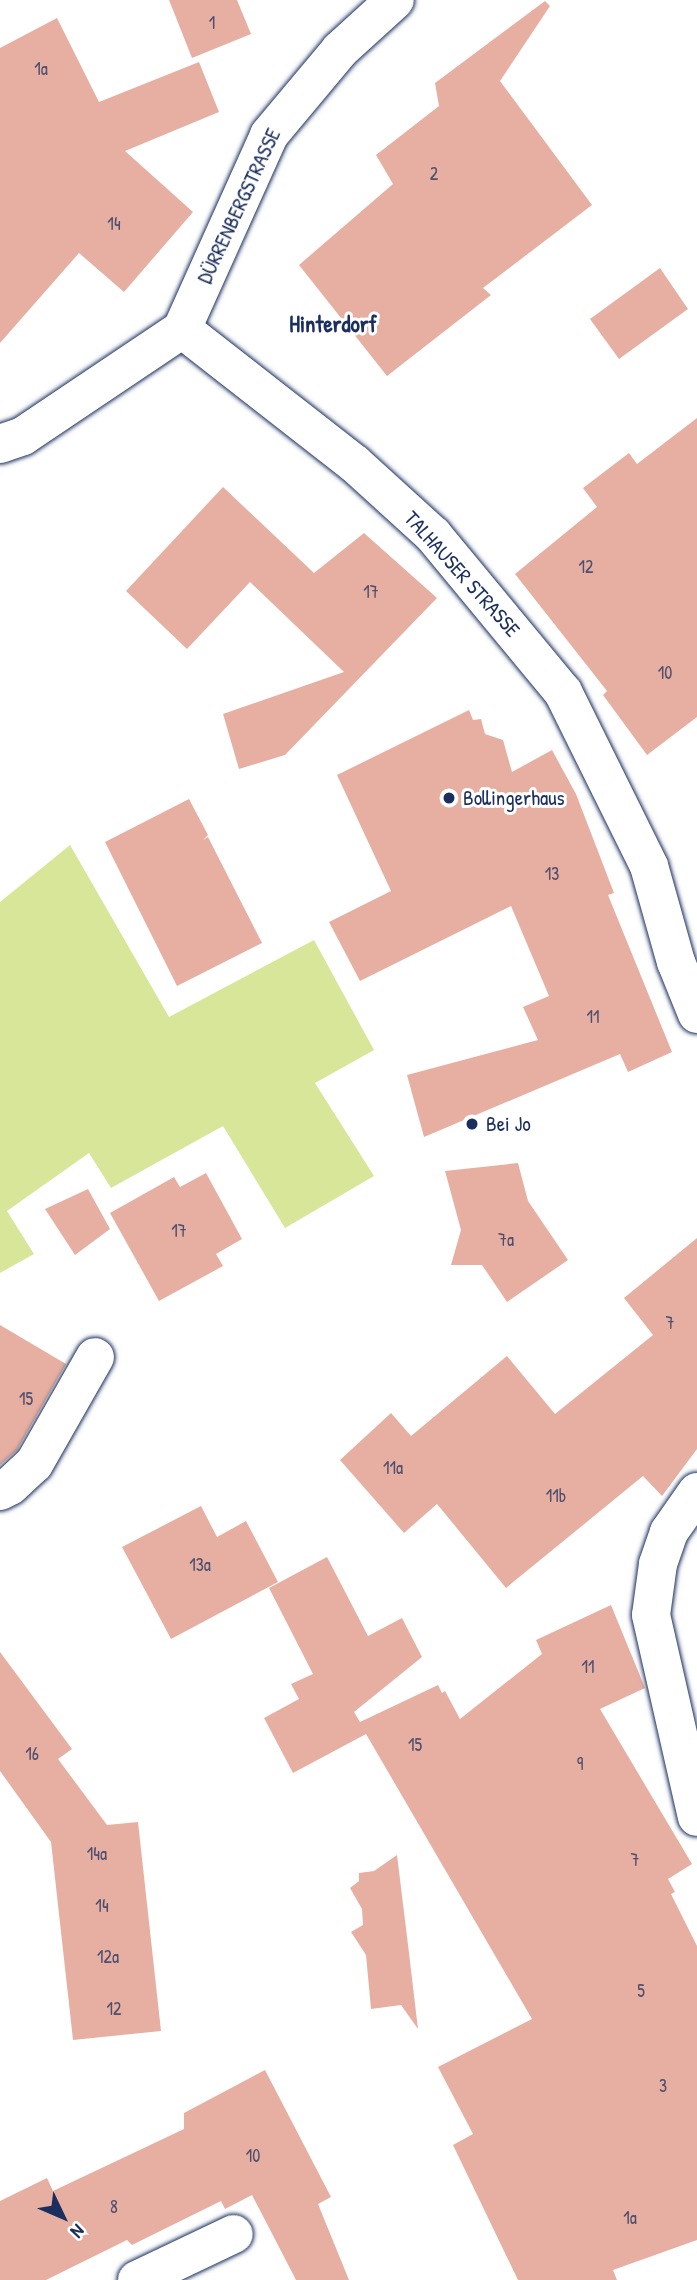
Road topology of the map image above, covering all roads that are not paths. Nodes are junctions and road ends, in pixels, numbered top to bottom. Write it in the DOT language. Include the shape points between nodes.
graph roads {
  1 [pos="395,0"];
  2 [pos="182,329"];
  3 [pos="0,444"];
  4 [pos="697,1014"];
  5 [pos="95,1357"];
  6 [pos="0,1491"];
  7 [pos="697,1492"];
  8 [pos="697,1817"];
  9 [pos="234,2234"];
  10 [pos="137,2280"];
  1 -- 2 [label="street, DÜRRENBERGSTRASSE" via="340,50 269,135"];
  2 -- 3 [label="street" via="23,436"];
  2 -- 4 [label="street, TALHAUSER STRASSE" via="355,464 433,535 563,692 649,866 676,962"];
  5 -- 6 [label="street" via="34,1464"];
  7 -- 8 [label="street" via="669,1532 658,1564 651,1615"];
  9 -- 10 [label="street"];
}
